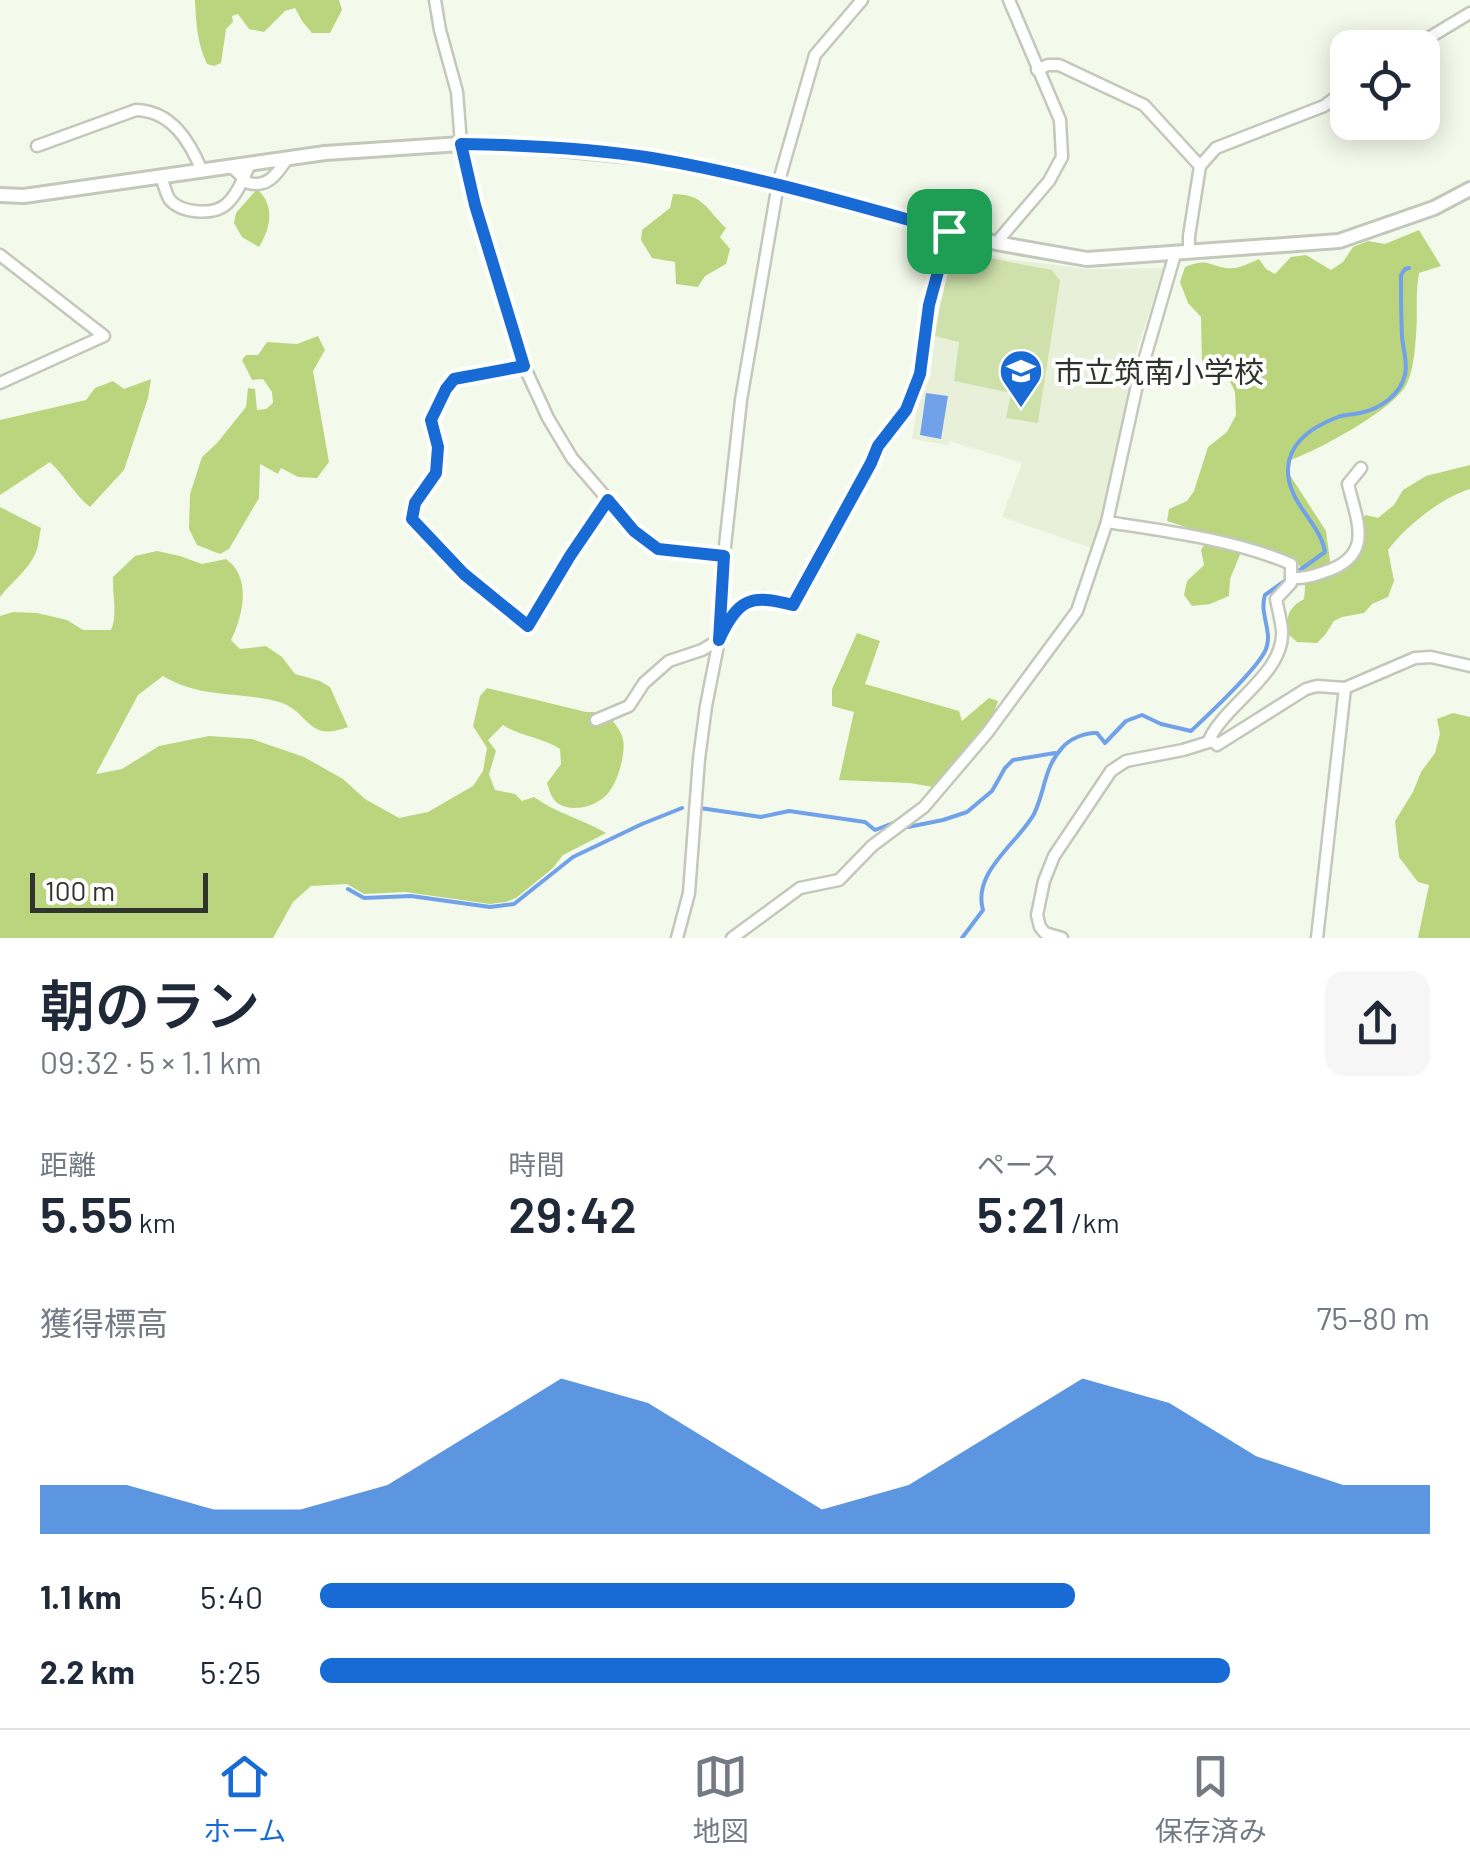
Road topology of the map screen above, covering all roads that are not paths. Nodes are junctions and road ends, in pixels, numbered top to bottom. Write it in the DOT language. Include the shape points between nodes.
graph roads {
  1 [pos="435,0"];
  2 [pos="862,0"];
  3 [pos="1009,0"];
  4 [pos="1470,13"];
  5 [pos="1440,31"];
  6 [pos="1037,70"];
  7 [pos="1330,102"];
  8 [pos="461,144"];
  9 [pos="37,146"];
  10 [pos="287,159"];
  11 [pos="250,164"];
  12 [pos="1200,166"];
  13 [pos="232,167"];
  14 [pos="202,171"];
  15 [pos="161,177"];
  16 [pos="243,180"];
  17 [pos="778,184"];
  18 [pos="1470,190"];
  19 [pos="0,195"];
  20 [pos="949,231"];
  21 [pos="996,244"];
  22 [pos="1182,253"];
  23 [pos="0,255"];
  24 [pos="524,366"];
  25 [pos="0,383"];
  26 [pos="1361,468"];
  27 [pos="608,500"];
  28 [pos="1107,522"];
  29 [pos="724,556"];
  30 [pos="1291,578"];
  31 [pos="719,640"];
  32 [pos="1470,666"];
  33 [pos="1344,688"];
  34 [pos="596,720"];
  35 [pos="1212,740"];
  36 [pos="676,938"];
  37 [pos="732,938"];
  38 [pos="1062,938"];
  39 [pos="1317,938"];
  1 -- 8 [label="street" via="457,92"];
  2 -- 17 [label="street" via="815,55"];
  3 -- 6 [label="street"];
  4 -- 5 [label="street"];
  6 -- 12 [label="street" via="1059,65 1144,105"];
  6 -- 21 [label="street" via="1060,120 1062,157"];
  7 -- 12 [label="street" via="1216,148"];
  8 -- 10 [label="street"];
  8 -- 17 [label="street" via="651,158"];
  8 -- 24 [label="street"];
  9 -- 14 [label="street" via="148,110 182,133"];
  10 -- 11 [label="street"];
  10 -- 16 [label="street" via="273,178"];
  11 -- 13 [label="street"];
  11 -- 16 [label="street"];
  12 -- 22 [label="street"];
  13 -- 14 [label="street"];
  13 -- 16 [label="street"];
  14 -- 15 [label="street"];
  15 -- 16 [label="street" via="170,199 201,212 226,205"];
  15 -- 19 [label="street"];
  17 -- 20 [label="street"];
  17 -- 29 [label="street" via="741,400"];
  18 -- 22 [label="street" via="1339,241"];
  20 -- 21 [label="street"];
  20 -- 31 [label="street" via="920,374 906,410 878,446 793,605 764,597 745,602"];
  21 -- 22 [label="street" via="1087,258"];
  22 -- 28 [label="street" via="1137,384"];
  23 -- 25 [label="street" via="104,336"];
  24 -- 27 [label="street" via="564,445"];
  24 -- 27 [label="street" via="454,379 446,389 431,420 436,473 412,519 464,574 528,626"];
  26 -- 30 [label="street" via="1348,484 1360,530 1354,554 1341,566"];
  27 -- 29 [label="street" via="658,549"];
  28 -- 30 [label="street" via="1270,555 1290,564"];
  28 -- 37 [label="street" via="1077,611 924,807 839,880 800,888"];
  29 -- 31 [label="street"];
  30 -- 35 [label="street" via="1276,599 1283,634 1274,664"];
  31 -- 34 [label="street" via="669,660 629,706"];
  31 -- 36 [label="street" via="699,759 690,893"];
  32 -- 33 [label="street" via="1415,658"];
  33 -- 35 [label="street" via="1306,689 1217,745"];
  33 -- 39 [label="street"];
  35 -- 38 [label="street" via="1126,761 1111,772 1044,881 1040,927"];
}
